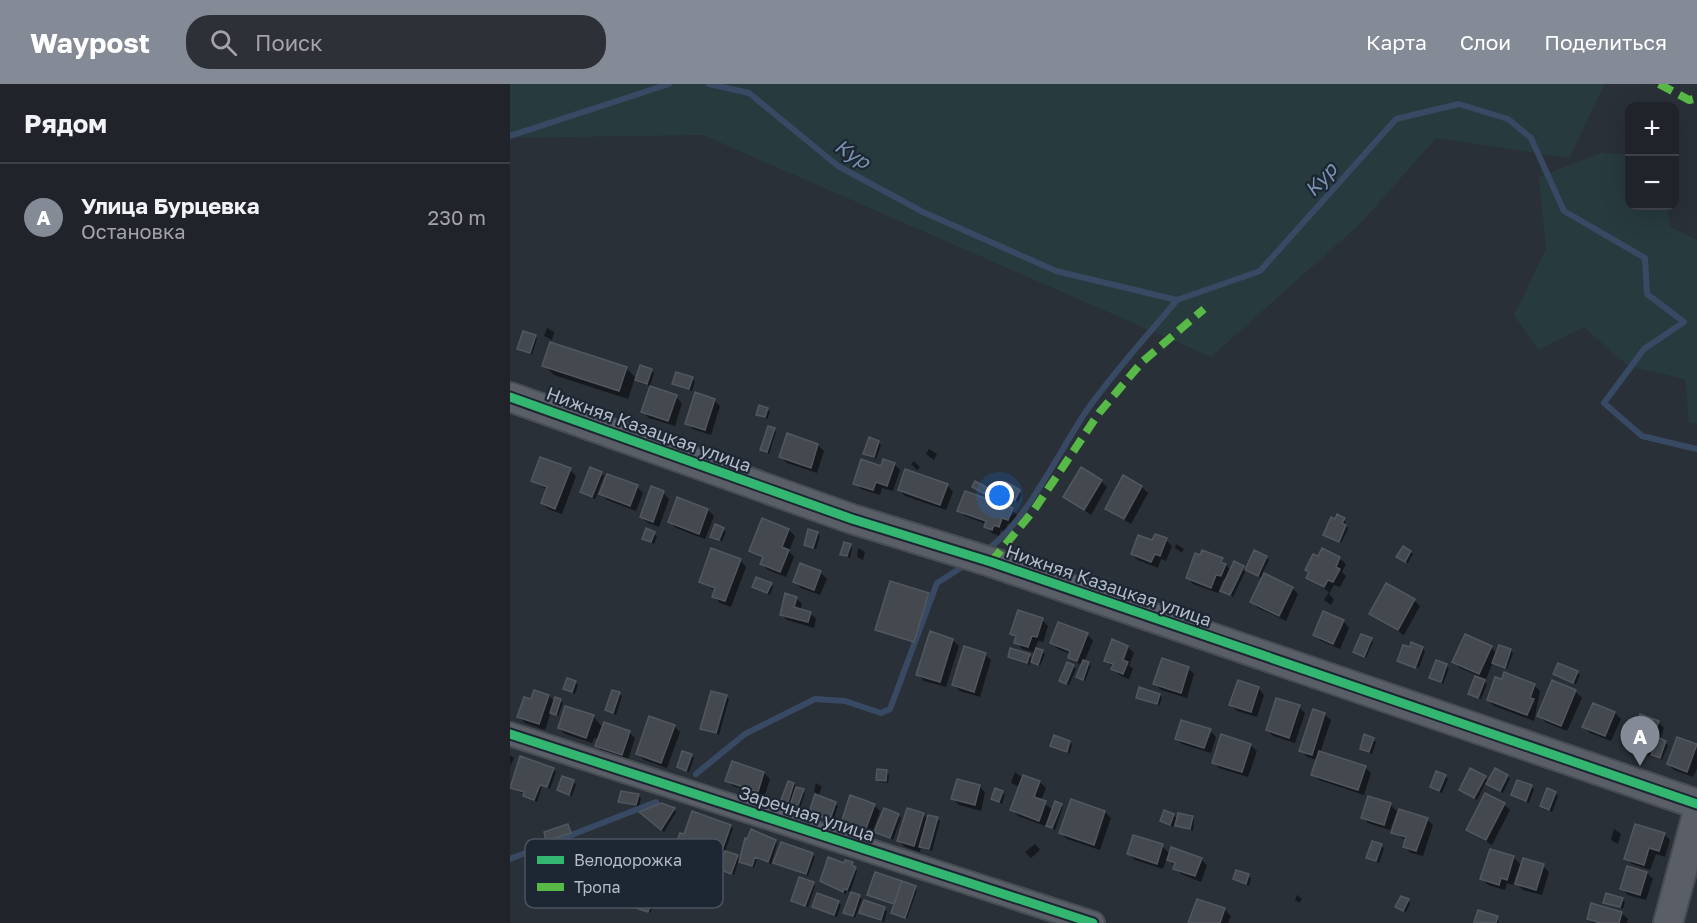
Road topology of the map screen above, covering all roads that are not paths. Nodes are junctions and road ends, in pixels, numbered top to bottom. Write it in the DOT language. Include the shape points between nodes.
graph roads {
  1 [pos="510,397"];
  2 [pos="510,734"];
  3 [pos="1697,804"];
  4 [pos="1697,815"];
  5 [pos="1093,923"];
  6 [pos="1668,923"];
  1 -- 3 [label="street, Нижняя Казацкая улица" via="852,519 991,562"];
  2 -- 5 [label="street, Заречная улица"];
  4 -- 6 [label="street"];
}
